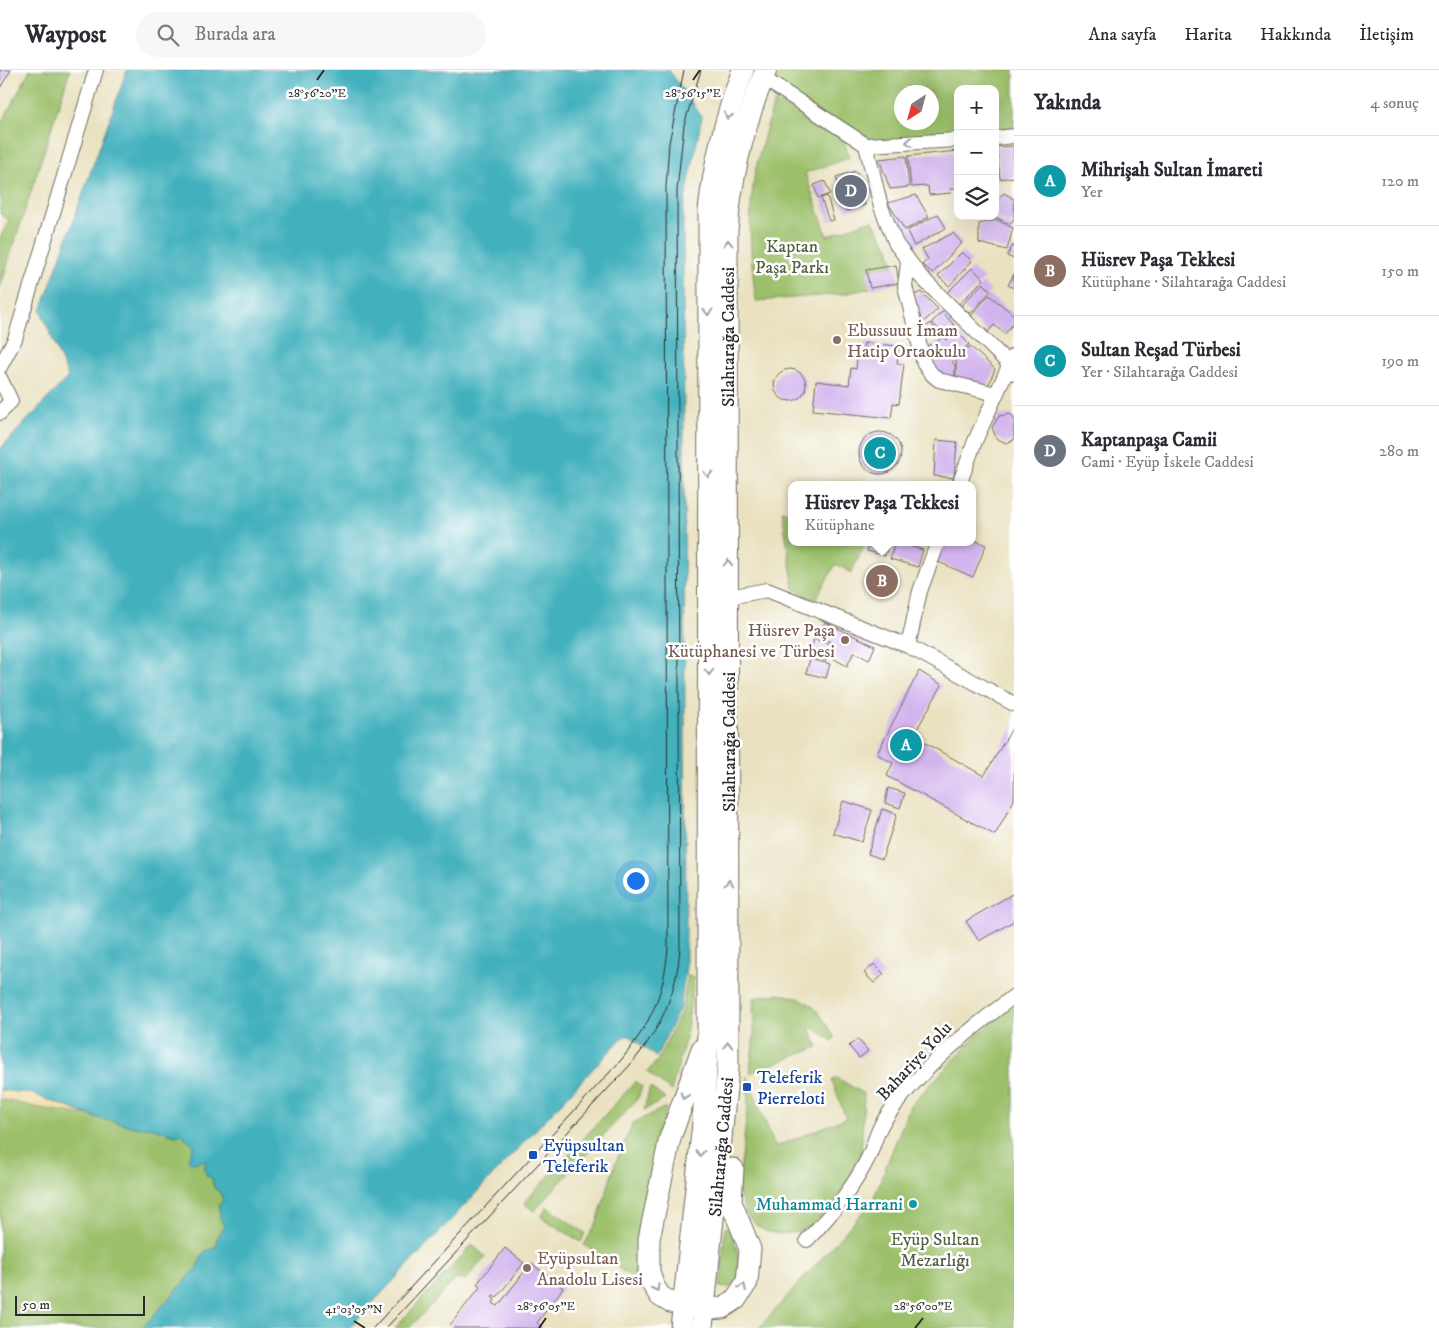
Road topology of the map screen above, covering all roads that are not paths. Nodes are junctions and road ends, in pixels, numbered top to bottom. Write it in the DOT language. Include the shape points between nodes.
graph roads {
  1 [pos="96,70"];
  2 [pos="743,70"];
  3 [pos="764,74"];
  4 [pos="1014,136"];
  5 [pos="999,138"];
  6 [pos="954,140"];
  7 [pos="866,144"];
  8 [pos="908,263"];
  9 [pos="1012,364"];
  10 [pos="0,367"];
  11 [pos="0,378"];
  12 [pos="996,394"];
  13 [pos="0,413"];
  14 [pos="960,481"];
  15 [pos="937,546"];
  16 [pos="728,597"];
  17 [pos="908,646"];
  18 [pos="1014,704"];
  19 [pos="1014,996"];
  20 [pos="708,1035"];
  21 [pos="725,1112"];
  22 [pos="807,1240"];
  23 [pos="697,1315"];
  24 [pos="681,1328"];
  1 -- 10 [label="street" via="15,339"];
  2 -- 20 [label="main road, Silahtarağa Caddesi, one-way" via="722,133 709,211"];
  3 -- 7 [label="street"];
  16 -- 3 [label="main road, Silahtarağa Caddesi, one-way" via="729,208 744,134"];
  4 -- 5 [label="street"];
  6 -- 7 [label="street, one-way"];
  7 -- 8 [label="street" via="881,207 896,244"];
  8 -- 9 [label="street"];
  8 -- 12 [label="street" via="905,286 928,370 939,380"];
  9 -- 12 [label="street"];
  11 -- 13 [label="street" via="11,401"];
  12 -- 14 [label="street"];
  15 -- 17 [label="street" via="920,592"];
  16 -- 17 [label="street" via="767,590"];
  21 -- 16 [label="main road, Silahtarağa Caddesi, one-way" via="730,948"];
  17 -- 18 [label="street"];
  19 -- 22 [label="street, Bahariye Yolu" via="960,1038 899,1101 882,1124 868,1158 835,1211"];
  20 -- 23 [label="main road, Silahtarağa Caddesi, one-way"];
  20 -- 23 [label="main road, one-way" via="670,1138 649,1239 650,1271 656,1291"];
  21 -- 23 [label="main road, Silahtarağa Caddesi"];
  23 -- 21 [label="main road, one-way" via="722,1308 736,1299 747,1282 750,1250 731,1202 734,1146"];
  23 -- 24 [label="main road, Silahtarağa Caddesi"];
}
